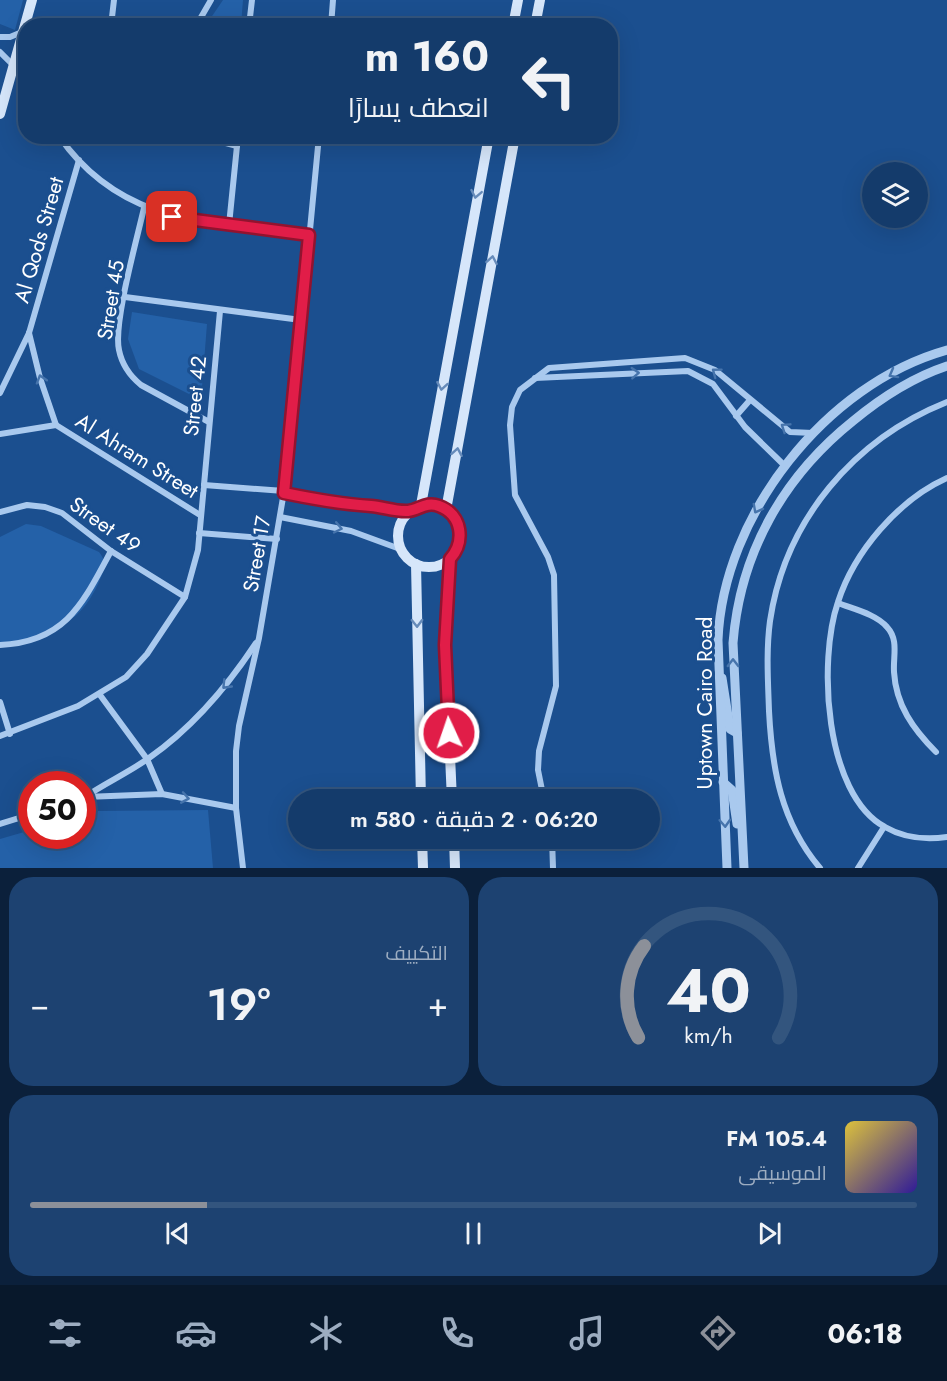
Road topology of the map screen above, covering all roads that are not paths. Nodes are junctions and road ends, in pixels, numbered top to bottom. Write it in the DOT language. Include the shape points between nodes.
graph roads {
  1 [pos="32,0"];
  2 [pos="114,0"];
  3 [pos="211,0"];
  4 [pos="252,0"];
  5 [pos="333,0"];
  6 [pos="518,0"];
  7 [pos="540,0"];
  8 [pos="27,18"];
  9 [pos="112,18"];
  10 [pos="201,18"];
  11 [pos="250,18"];
  12 [pos="332,18"];
  13 [pos="515,18"];
  14 [pos="537,18"];
  15 [pos="18,36"];
  16 [pos="0,37"];
  17 [pos="18,51"];
  18 [pos="0,52"];
  19 [pos="14,66"];
  20 [pos="0,114"];
  21 [pos="66,144"];
  22 [pos="230,144"];
  23 [pos="318,144"];
  24 [pos="488,144"];
  25 [pos="514,144"];
  26 [pos="237,146"];
  27 [pos="79,160"];
  28 [pos="144,208"];
  29 [pos="229,225"];
  30 [pos="309,235"];
  31 [pos="125,297"];
  32 [pos="220,311"];
  33 [pos="300,320"];
  34 [pos="29,333"];
  35 [pos="947,350"];
  36 [pos="607,362"];
  37 [pos="947,366"];
  38 [pos="608,374"];
  39 [pos="534,378"];
  40 [pos="1,391"];
  41 [pos="750,400"];
  42 [pos="947,402"];
  43 [pos="736,416"];
  44 [pos="209,422"];
  45 [pos="56,424"];
  46 [pos="0,434"];
  47 [pos="813,434"];
  48 [pos="825,445"];
  49 [pos="785,466"];
  50 [pos="947,478"];
  51 [pos="204,485"];
  52 [pos="284,492"];
  53 [pos="422,505"];
  54 [pos="446,510"];
  55 [pos="410,511"];
  56 [pos="0,512"];
  57 [pos="200,515"];
  58 [pos="280,517"];
  59 [pos="199,533"];
  60 [pos="276,539"];
  61 [pos="400,549"];
  62 [pos="111,551"];
  63 [pos="450,559"];
  64 [pos="416,564"];
  65 [pos="185,597"];
  66 [pos="837,603"];
  67 [pos="260,638"];
  68 [pos="0,645"];
  69 [pos="718,667"];
  70 [pos="100,695"];
  71 [pos="0,702"];
  72 [pos="737,733"];
  73 [pos="10,734"];
  74 [pos="0,736"];
  75 [pos="936,752"];
  76 [pos="147,759"];
  77 [pos="723,783"];
  78 [pos="421,789"];
  79 [pos="452,789"];
  80 [pos="542,789"];
  81 [pos="96,791"];
  82 [pos="162,794"];
  83 [pos="96,797"];
  84 [pos="236,808"];
  85 [pos="18,819"];
  86 [pos="0,825"];
  87 [pos="884,827"];
  88 [pos="947,837"];
  89 [pos="743,847"];
  90 [pos="422,849"];
  91 [pos="454,849"];
  92 [pos="552,849"];
  93 [pos="243,868"];
  94 [pos="423,868"];
  95 [pos="455,868"];
  96 [pos="553,868"];
  97 [pos="727,868"];
  98 [pos="744,868"];
  99 [pos="819,868"];
  100 [pos="858,868"];
  1 -- 8 [label="main road"];
  2 -- 9 [label="street"];
  3 -- 10 [label="street"];
  4 -- 11 [label="street"];
  5 -- 12 [label="street"];
  6 -- 13 [label="main road"];
  7 -- 14 [label="main road"];
  15 -- 16 [label="street"];
  17 -- 19 [label="main road"];
  18 -- 19 [label="street"];
  19 -- 20 [label="main road"];
  21 -- 27 [label="street"];
  22 -- 26 [label="street"];
  23 -- 30 [label="street, Street 17"];
  24 -- 53 [label="main road, one-way"];
  54 -- 25 [label="main road, one-way"];
  26 -- 29 [label="street"];
  27 -- 28 [label="street" via="113,189"];
  27 -- 34 [label="street, Al Qods Street"];
  28 -- 29 [label="street" via="172,217"];
  28 -- 31 [label="street, Street 45"];
  29 -- 30 [label="street"];
  30 -- 33 [label="street, Street 17"];
  31 -- 32 [label="street"];
  31 -- 44 [label="street, Street 45" via="118,349 126,369 141,385"];
  32 -- 33 [label="street"];
  32 -- 44 [label="street, Street 42"];
  33 -- 52 [label="street, Street 17"];
  34 -- 40 [label="street, Al Qods Street"];
  45 -- 34 [label="street, Al Ahram Street, one-way"];
  35 -- 47 [label="street, Uptown Cairo Road, one-way" via="882,380 847,403"];
  36 -- 38 [label="street"];
  36 -- 39 [label="street" via="562,365"];
  41 -- 36 [label="street, one-way" via="715,370 686,358"];
  37 -- 48 [label="street, Uptown Cairo Road" via="881,398"];
  38 -- 39 [label="street"];
  38 -- 43 [label="street, one-way" via="687,371 713,384"];
  39 -- 80 [label="street" via="515,397 510,425 515,495 554,575 556,687 539,751"];
  41 -- 43 [label="street"];
  47 -- 41 [label="street, one-way" via="790,432"];
  42 -- 99 [label="street" via="894,428 833,481 798,533 775,597 768,644 772,762 791,824"];
  43 -- 49 [label="street"];
  44 -- 51 [label="street, Street 42"];
  45 -- 46 [label="street, Al Ahram Street"];
  45 -- 57 [label="street, Al Ahram Street"];
  47 -- 48 [label="street"];
  47 -- 49 [label="street, Uptown Cairo Road"];
  72 -- 48 [label="street, Uptown Cairo Road, one-way" via="733,643 735,618 749,564 764,525 787,488"];
  49 -- 69 [label="street, Uptown Cairo Road, one-way" via="758,505 737,549 719,615"];
  50 -- 66 [label="street" via="916,496 891,518 857,563"];
  51 -- 52 [label="street"];
  51 -- 57 [label="street, Street 42"];
  52 -- 55 [label="street" via="337,504"];
  52 -- 58 [label="street, Street 17"];
  53 -- 54 [label="main road"];
  53 -- 55 [label="main road"];
  54 -- 63 [label="main road" via="458,524 460,537"];
  55 -- 61 [label="main road" via="398,528"];
  56 -- 62 [label="street, Street 49" via="27,505 52,509"];
  57 -- 59 [label="street, Street 42"];
  58 -- 60 [label="street, Street 17"];
  58 -- 61 [label="street, one-way" via="351,531"];
  59 -- 60 [label="street"];
  59 -- 65 [label="street, Street 42" via="195,566"];
  60 -- 67 [label="street, Street 17"];
  61 -- 64 [label="main road"];
  62 -- 65 [label="street, Street 49"];
  62 -- 68 [label="street" via="87,597 68,620 37,639"];
  63 -- 64 [label="main road" via="434,567"];
  63 -- 79 [label="main road" via="445,645"];
  64 -- 78 [label="main road, one-way"];
  65 -- 70 [label="street, Street 42" via="147,654 126,677"];
  66 -- 75 [label="street" via="888,627 895,644 894,671 901,705 919,735"];
  66 -- 87 [label="street" via="829,662 837,752 853,794"];
  67 -- 76 [label="street, one-way" via="233,678 199,715"];
  67 -- 84 [label="street, Street 17" via="239,726"];
  69 -- 72 [label="street" via="725,687 730,729"];
  69 -- 77 [label="street, Uptown Cairo Road"];
  70 -- 73 [label="street, Street 42"];
  70 -- 76 [label="street"];
  71 -- 73 [label="street"];
  72 -- 89 [label="street, Uptown Cairo Road"];
  73 -- 74 [label="street, Street 42"];
  76 -- 81 [label="street"];
  76 -- 82 [label="street"];
  77 -- 89 [label="street" via="732,790"];
  77 -- 97 [label="street, Uptown Cairo Road, one-way"];
  82 -- 83 [label="street"];
  82 -- 84 [label="street, one-way"];
  84 -- 93 [label="street, Street 17"];
  85 -- 86 [label="street"];
  87 -- 88 [label="street" via="920,838"];
  87 -- 100 [label="street"];
  89 -- 98 [label="street, Uptown Cairo Road"];
  90 -- 94 [label="main road"];
  91 -- 95 [label="main road"];
  92 -- 96 [label="street"];
}
